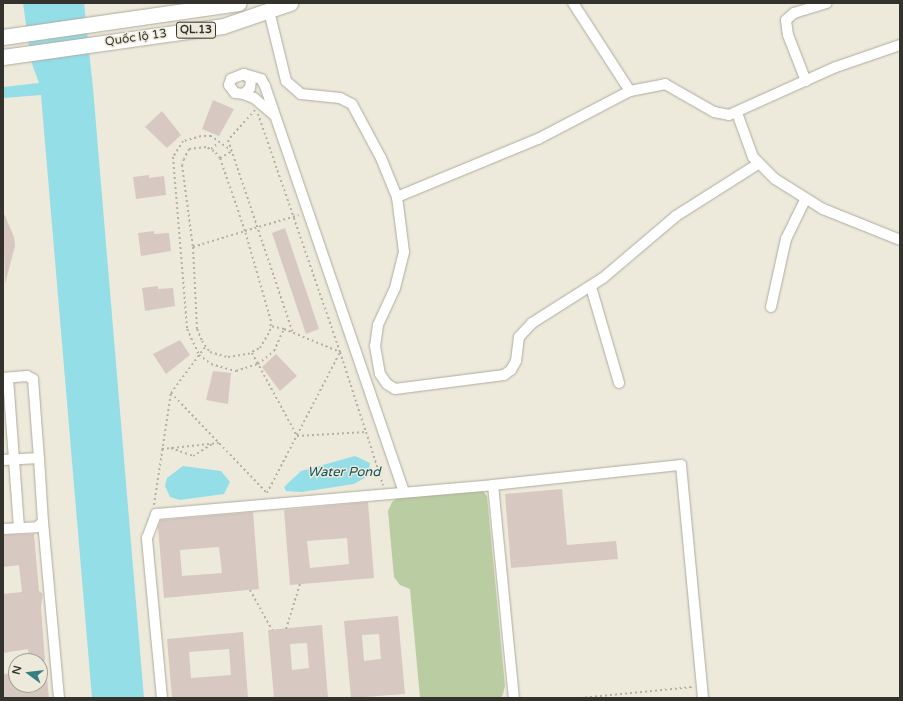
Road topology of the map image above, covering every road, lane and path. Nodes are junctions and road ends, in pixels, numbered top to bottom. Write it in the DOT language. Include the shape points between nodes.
graph roads {
  1 [pos="239,3"];
  2 [pos="290,3"];
  3 [pos="573,3"];
  4 [pos="826,3"];
  5 [pos="269,11"];
  6 [pos="9,36"];
  7 [pos="900,45"];
  8 [pos="3,57"];
  9 [pos="244,74"];
  10 [pos="806,81"];
  11 [pos="630,91"];
  12 [pos="244,94"];
  13 [pos="258,106"];
  14 [pos="737,113"];
  15 [pos="276,118"];
  16 [pos="220,141"];
  17 [pos="211,149"];
  18 [pos="232,151"];
  19 [pos="220,158"];
  20 [pos="758,164"];
  21 [pos="398,197"];
  22 [pos="805,200"];
  23 [pos="308,212"];
  24 [pos="293,217"];
  25 [pos="258,227"];
  26 [pos="245,231"];
  27 [pos="900,240"];
  28 [pos="193,247"];
  29 [pos="591,287"];
  30 [pos="771,307"];
  31 [pos="270,326"];
  32 [pos="284,329"];
  33 [pos="293,333"];
  34 [pos="206,346"];
  35 [pos="252,352"];
  36 [pos="340,352"];
  37 [pos="199,355"];
  38 [pos="258,364"];
  39 [pos="6,378"];
  40 [pos="619,383"];
  41 [pos="171,393"];
  42 [pos="366,432"];
  43 [pos="297,436"];
  44 [pos="219,443"];
  45 [pos="213,444"];
  46 [pos="170,448"];
  47 [pos="162,449"];
  48 [pos="39,458"];
  49 [pos="3,460"];
  50 [pos="15,460"];
  51 [pos="493,485"];
  52 [pos="404,492"];
  53 [pos="386,494"];
  54 [pos="156,514"];
  55 [pos="43,522"];
  56 [pos="19,527"];
  57 [pos="3,529"];
  58 [pos="300,584"];
  59 [pos="250,590"];
  60 [pos="286,629"];
  61 [pos="272,630"];
  62 [pos="702,686"];
  63 [pos="59,698"];
  64 [pos="162,698"];
  65 [pos="514,698"];
  66 [pos="580,698"];
  67 [pos="703,698"];
  1 -- 6 [label="highway, Quốc lộ 13 / QL.13"];
  2 -- 5 [label="highway, Quốc lộ 13 / QL.13"];
  3 -- 11 [label="street"];
  4 -- 10 [label="street" via="794,13 786,20 788,35"];
  5 -- 8 [label="highway, Quốc lộ 13 / QL.13" via="223,26"];
  5 -- 21 [label="street" via="286,82 300,94 340,98 352,104 381,158"];
  7 -- 10 [label="street"];
  9 -- 12 [label="street" via="251,80 250,88"];
  9 -- 12 [label="street" via="231,79 229,85 235,93"];
  9 -- 15 [label="street" via="261,79"];
  10 -- 14 [label="street"];
  11 -- 14 [label="street" via="665,84 720,115"];
  11 -- 21 [label="street" via="538,139"];
  12 -- 13 [label="street"];
  13 -- 15 [label="street"];
  13 -- 18 [label="path" via="228,140"];
  13 -- 24 [label="path"];
  14 -- 20 [label="street"];
  15 -- 23 [label="street"];
  16 -- 17 [label="path"];
  16 -- 18 [label="path"];
  16 -- 37 [label="path" via="211,136 201,136 182,142 173,157 172,166 187,329"];
  17 -- 19 [label="path"];
  17 -- 28 [label="path" via="189,149 182,166"];
  18 -- 19 [label="path"];
  18 -- 25 [label="path"];
  19 -- 26 [label="path"];
  20 -- 22 [label="street"];
  20 -- 29 [label="street" via="676,216"];
  21 -- 29 [label="street" via="404,252 395,288 378,325 375,346 380,374 387,384 395,389 504,375 512,370 519,337 524,330"];
  22 -- 27 [label="street"];
  22 -- 30 [label="street" via="784,246"];
  23 -- 24 [label="path"];
  23 -- 52 [label="street"];
  24 -- 25 [label="path"];
  24 -- 36 [label="path"];
  25 -- 26 [label="path"];
  25 -- 33 [label="path"];
  26 -- 28 [label="path"];
  26 -- 31 [label="path"];
  28 -- 34 [label="path" via="197,329"];
  29 -- 40 [label="street"];
  31 -- 32 [label="path"];
  31 -- 35 [label="path" via="260,348"];
  32 -- 33 [label="path"];
  32 -- 38 [label="path" via="274,350"];
  33 -- 36 [label="path"];
  34 -- 35 [label="path" via="210,352 228,357"];
  34 -- 37 [label="path"];
  35 -- 38 [label="path"];
  36 -- 42 [label="path"];
  36 -- 43 [label="path"];
  37 -- 38 [label="path" via="210,364 236,371"];
  37 -- 41 [label="path"];
  38 -- 43 [label="path"];
  39 -- 48 [label="street" via="27,376 33,379"];
  39 -- 50 [label="street"];
  41 -- 44 [label="path"];
  41 -- 47 [label="path"];
  42 -- 43 [label="path"];
  42 -- 53 [label="path"];
  43 -- 44 [label="path" via="267,493"];
  44 -- 45 [label="path"];
  45 -- 46 [label="path"];
  45 -- 46 [label="path" via="193,456"];
  46 -- 47 [label="path"];
  47 -- 54 [label="path" via="154,504"];
  48 -- 50 [label="street"];
  48 -- 55 [label="street"];
  49 -- 50 [label="street"];
  50 -- 56 [label="street"];
  51 -- 52 [label="street"];
  51 -- 62 [label="street" via="680,465"];
  51 -- 65 [label="street"];
  52 -- 53 [label="street"];
  53 -- 54 [label="street"];
  54 -- 64 [label="street" via="147,538"];
  55 -- 56 [label="street" via="37,527"];
  55 -- 63 [label="street"];
  56 -- 57 [label="street"];
  58 -- 60 [label="path"];
  59 -- 61 [label="path"];
  62 -- 66 [label="path"];
  62 -- 67 [label="street"];
}
